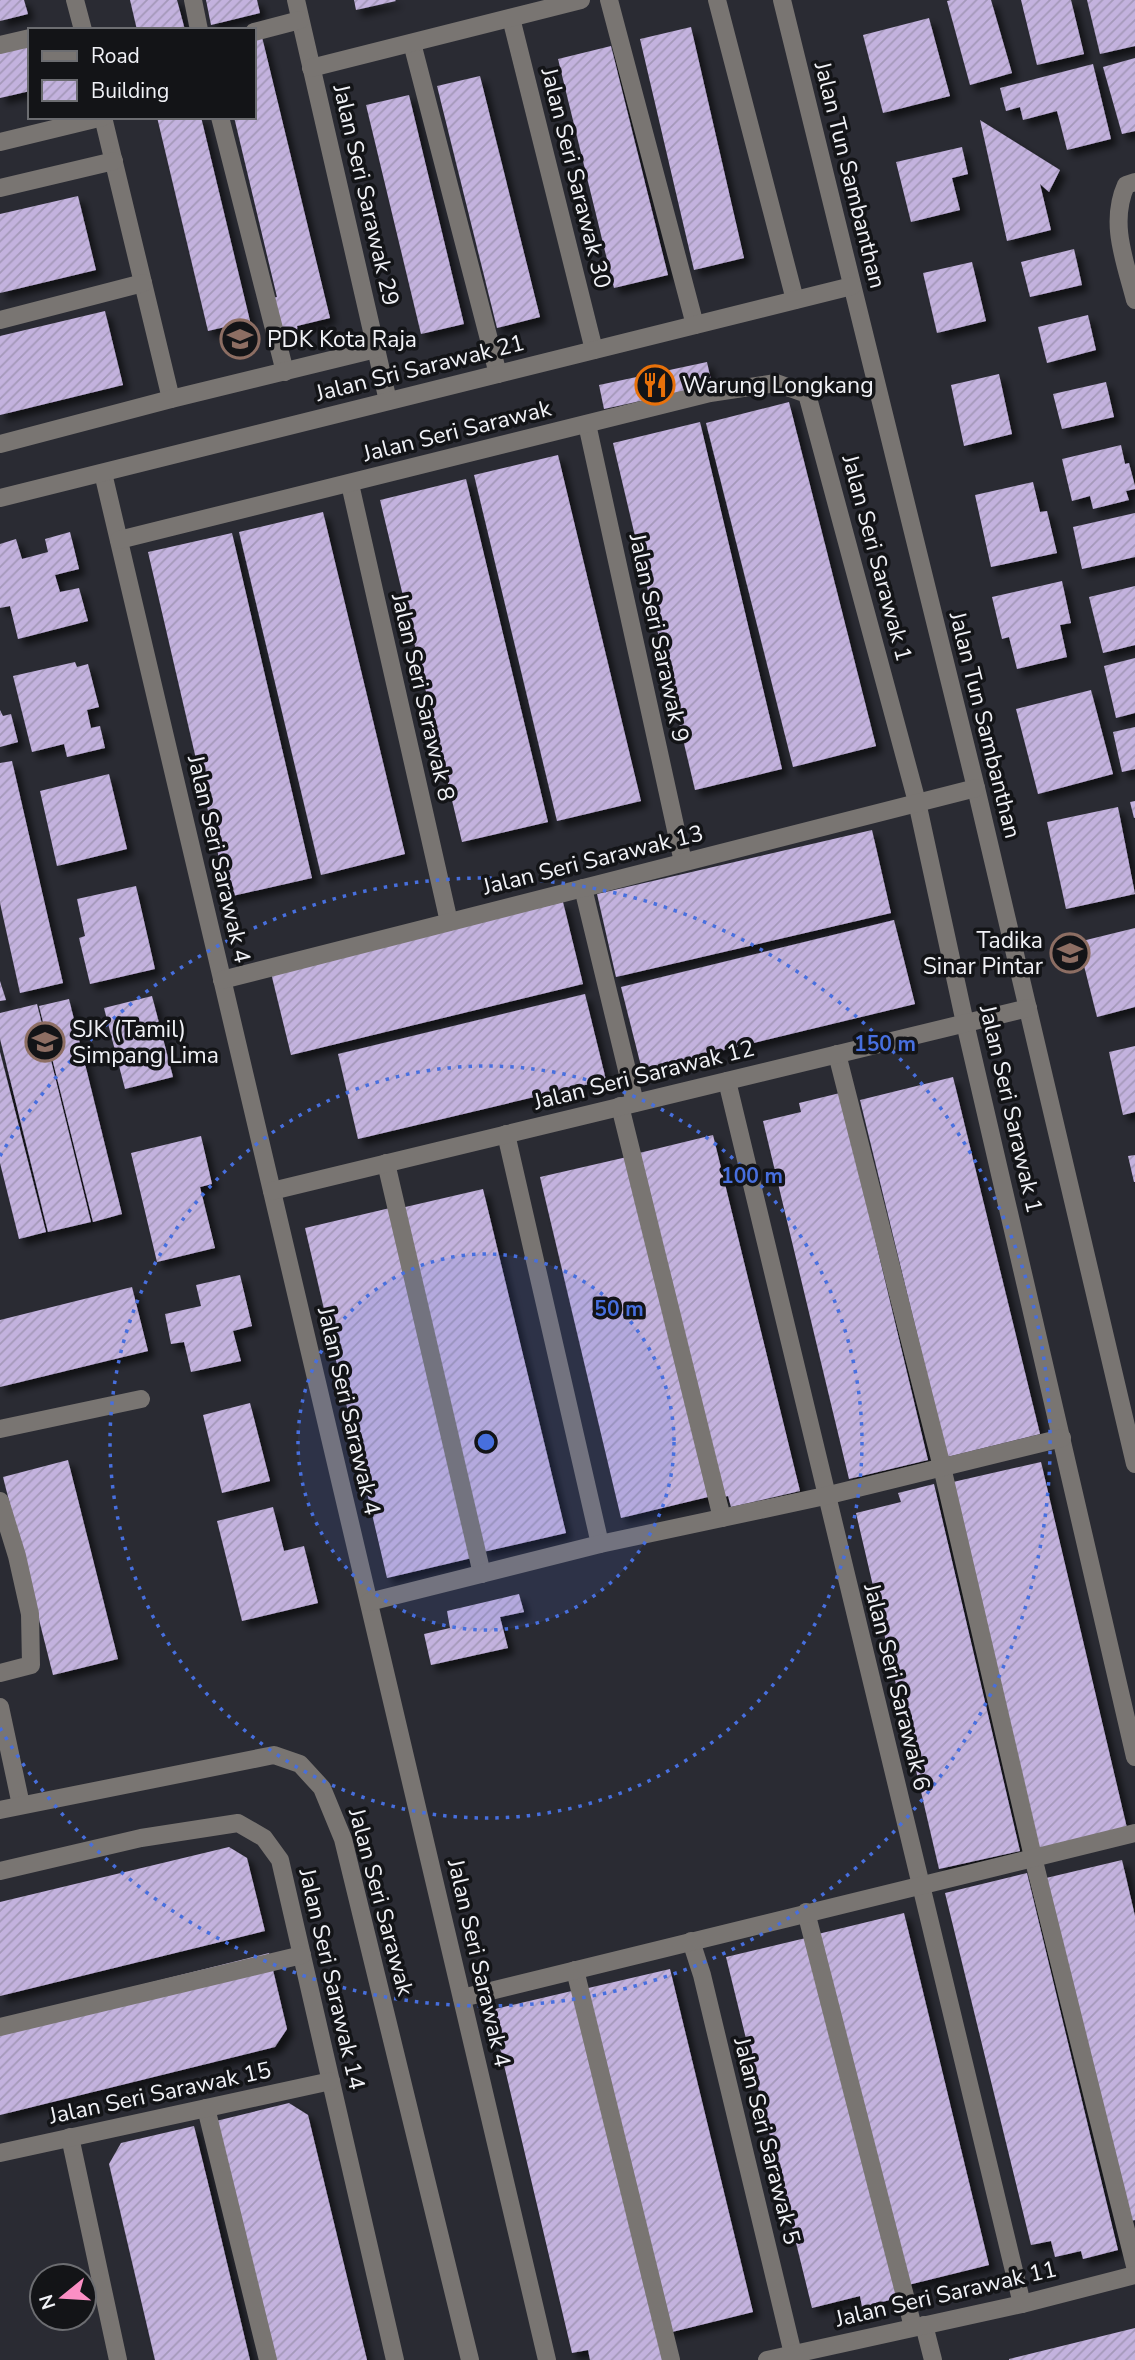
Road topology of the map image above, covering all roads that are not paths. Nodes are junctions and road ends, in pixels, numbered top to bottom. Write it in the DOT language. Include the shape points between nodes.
graph roads {
  1 [pos="75,0"];
  2 [pos="192,0"];
  3 [pos="296,0"];
  4 [pos="581,0"];
  5 [pos="609,0"];
  6 [pos="717,0"];
  7 [pos="786,1"];
  8 [pos="511,18"];
  9 [pos="300,20"];
  10 [pos="77,28"];
  11 [pos="199,28"];
  12 [pos="256,31"];
  13 [pos="28,38"];
  14 [pos="412,43"];
  15 [pos="0,45"];
  16 [pos="311,68"];
  17 [pos="95,119"];
  18 [pos="104,119"];
  19 [pos="221,119"];
  20 [pos="0,142"];
  21 [pos="114,161"];
  22 [pos="1135,182"];
  23 [pos="0,188"];
  24 [pos="143,284"];
  25 [pos="852,286"];
  26 [pos="795,300"];
  27 [pos="1135,300"];
  28 [pos="0,320"];
  29 [pos="695,325"];
  30 [pos="376,349"];
  31 [pos="594,350"];
  32 [pos="285,372"];
  33 [pos="498,374"];
  34 [pos="807,394"];
  35 [pos="171,399"];
  36 [pos="388,401"];
  37 [pos="587,424"];
  38 [pos="0,444"];
  39 [pos="103,472"];
  40 [pos="350,484"];
  41 [pos="0,498"];
  42 [pos="119,540"];
  43 [pos="976,788"];
  44 [pos="917,802"];
  45 [pos="683,862"];
  46 [pos="583,888"];
  47 [pos="449,922"];
  48 [pos="222,980"];
  49 [pos="1028,1008"];
  50 [pos="965,1023"];
  51 [pos="837,1054"];
  52 [pos="727,1081"];
  53 [pos="628,1105"];
  54 [pos="506,1134"];
  55 [pos="386,1163"];
  56 [pos="272,1191"];
  57 [pos="142,1399"];
  58 [pos="0,1429"];
  59 [pos="1062,1438"];
  60 [pos="1135,1464"];
  61 [pos="942,1467"];
  62 [pos="825,1496"];
  63 [pos="0,1501"];
  64 [pos="722,1518"];
  65 [pos="600,1544"];
  66 [pos="482,1574"];
  67 [pos="369,1602"];
  68 [pos="0,1673"];
  69 [pos="0,1707"];
  70 [pos="1135,1757"];
  71 [pos="21,1805"];
  72 [pos="0,1810"];
  73 [pos="1135,1833"];
  74 [pos="1033,1857"];
  75 [pos="0,1871"];
  76 [pos="920,1884"];
  77 [pos="806,1912"];
  78 [pos="691,1941"];
  79 [pos="302,1955"];
  80 [pos="575,1970"];
  81 [pos="462,1998"];
  82 [pos="0,2027"];
  83 [pos="331,2081"];
  84 [pos="206,2108"];
  85 [pos="70,2137"];
  86 [pos="0,2153"];
  87 [pos="1135,2266"];
  88 [pos="1135,2275"];
  89 [pos="1022,2304"];
  90 [pos="918,2326"];
  91 [pos="793,2354"];
  92 [pos="118,2360"];
  93 [pos="268,2360"];
  94 [pos="395,2360"];
  95 [pos="470,2360"];
  96 [pos="547,2360"];
  97 [pos="671,2360"];
  98 [pos="767,2360"];
  99 [pos="933,2360"];
  1 -- 10 [label="street"];
  2 -- 11 [label="street"];
  3 -- 9 [label="street, Jalan Seri Sarawak 29"];
  4 -- 8 [label="street"];
  5 -- 29 [label="street"];
  6 -- 26 [label="street"];
  7 -- 25 [label="street, Jalan Tun Sambanthan"];
  8 -- 14 [label="street"];
  8 -- 31 [label="street, Jalan Seri Sarawak 30"];
  9 -- 12 [label="street"];
  9 -- 16 [label="street, Jalan Seri Sarawak 29"];
  13 -- 15 [label="street"];
  14 -- 16 [label="street"];
  14 -- 33 [label="street"];
  16 -- 30 [label="street, Jalan Seri Sarawak 29"];
  17 -- 20 [label="street"];
  18 -- 21 [label="street"];
  19 -- 32 [label="street"];
  21 -- 23 [label="street"];
  21 -- 24 [label="street"];
  22 -- 27 [label="street" via="1126,185 1118,202 1118,231"];
  24 -- 28 [label="street"];
  24 -- 35 [label="street"];
  25 -- 26 [label="street, Jalan Sri Sarawak 21"];
  25 -- 43 [label="street, Jalan Tun Sambanthan"];
  26 -- 29 [label="street, Jalan Sri Sarawak 21"];
  29 -- 31 [label="street, Jalan Sri Sarawak 21"];
  30 -- 32 [label="street"];
  30 -- 36 [label="street, Jalan Seri Sarawak 29"];
  31 -- 33 [label="street, Jalan Sri Sarawak 21"];
  32 -- 35 [label="street"];
  33 -- 36 [label="street, Jalan Sri Sarawak 21"];
  34 -- 37 [label="street, Jalan Seri Sarawak" via="776,383 710,393"];
  34 -- 44 [label="street, Jalan Seri Sarawak 1"];
  35 -- 38 [label="street"];
  36 -- 39 [label="street, Jalan Sri Sarawak 21"];
  37 -- 40 [label="street, Jalan Seri Sarawak"];
  37 -- 45 [label="street, Jalan Seri Sarawak 9"];
  39 -- 41 [label="street, Jalan Sri Sarawak 21"];
  39 -- 42 [label="street, Jalan Seri Sarawak 4"];
  40 -- 42 [label="street, Jalan Seri Sarawak"];
  40 -- 47 [label="street, Jalan Seri Sarawak 8"];
  42 -- 48 [label="street, Jalan Seri Sarawak 4"];
  43 -- 44 [label="street, Jalan Seri Sarawak 13"];
  43 -- 49 [label="street, Jalan Tun Sambanthan"];
  44 -- 45 [label="street, Jalan Seri Sarawak 13"];
  44 -- 50 [label="street, Jalan Seri Sarawak 1"];
  45 -- 46 [label="street, Jalan Seri Sarawak 13"];
  46 -- 47 [label="street, Jalan Seri Sarawak 13"];
  46 -- 53 [label="street"];
  47 -- 48 [label="street, Jalan Seri Sarawak 13"];
  48 -- 56 [label="street, Jalan Seri Sarawak 4"];
  49 -- 50 [label="street, Jalan Seri Sarawak 12"];
  49 -- 60 [label="street, Jalan Tun Sambanthan"];
  50 -- 51 [label="street, Jalan Seri Sarawak 12"];
  50 -- 59 [label="street, Jalan Seri Sarawak 1"];
  51 -- 52 [label="street, Jalan Seri Sarawak 12"];
  51 -- 61 [label="street"];
  52 -- 53 [label="street, Jalan Seri Sarawak 12"];
  52 -- 62 [label="street, Jalan Seri Sarawak 6"];
  53 -- 54 [label="street, Jalan Seri Sarawak 12"];
  53 -- 64 [label="street"];
  54 -- 55 [label="street, Jalan Seri Sarawak 12"];
  54 -- 65 [label="street"];
  55 -- 56 [label="street, Jalan Seri Sarawak 12"];
  55 -- 66 [label="street"];
  56 -- 67 [label="street, Jalan Seri Sarawak 4"];
  57 -- 58 [label="street"];
  59 -- 61 [label="street"];
  59 -- 70 [label="street, Jalan Seri Sarawak 1"];
  61 -- 62 [label="street"];
  61 -- 74 [label="street"];
  62 -- 64 [label="street"];
  62 -- 76 [label="street, Jalan Seri Sarawak 6"];
  63 -- 68 [label="street" via="30,1614 31,1664"];
  64 -- 65 [label="street"];
  65 -- 66 [label="street"];
  66 -- 67 [label="street"];
  67 -- 81 [label="street, Jalan Seri Sarawak 4"];
  69 -- 71 [label="street"];
  71 -- 72 [label="street, Jalan Seri Sarawak"];
  71 -- 95 [label="street, Jalan Seri Sarawak" via="275,1755 300,1764 322,1788 343,1839"];
  73 -- 74 [label="street"];
  74 -- 76 [label="street"];
  74 -- 87 [label="street"];
  75 -- 79 [label="street, Jalan Seri Sarawak 14" via="141,1838 238,1823 264,1838 280,1860"];
  76 -- 77 [label="street"];
  76 -- 89 [label="street, Jalan Seri Sarawak 6"];
  77 -- 78 [label="street"];
  77 -- 90 [label="street"];
  78 -- 80 [label="street"];
  78 -- 91 [label="street, Jalan Seri Sarawak 5"];
  79 -- 82 [label="street"];
  79 -- 83 [label="street, Jalan Seri Sarawak 14"];
  80 -- 81 [label="street"];
  80 -- 97 [label="street"];
  81 -- 96 [label="street, Jalan Seri Sarawak 4"];
  83 -- 84 [label="street, Jalan Seri Sarawak 15"];
  83 -- 94 [label="street, Jalan Seri Sarawak 14"];
  84 -- 85 [label="street, Jalan Seri Sarawak 15"];
  84 -- 93 [label="street"];
  85 -- 86 [label="street, Jalan Seri Sarawak 15"];
  85 -- 92 [label="street"];
  88 -- 89 [label="street, Jalan Seri Sarawak 11"];
  89 -- 90 [label="street, Jalan Seri Sarawak 11"];
  90 -- 91 [label="street, Jalan Seri Sarawak 11"];
  90 -- 99 [label="street"];
  91 -- 98 [label="street, Jalan Seri Sarawak 11"];
}
